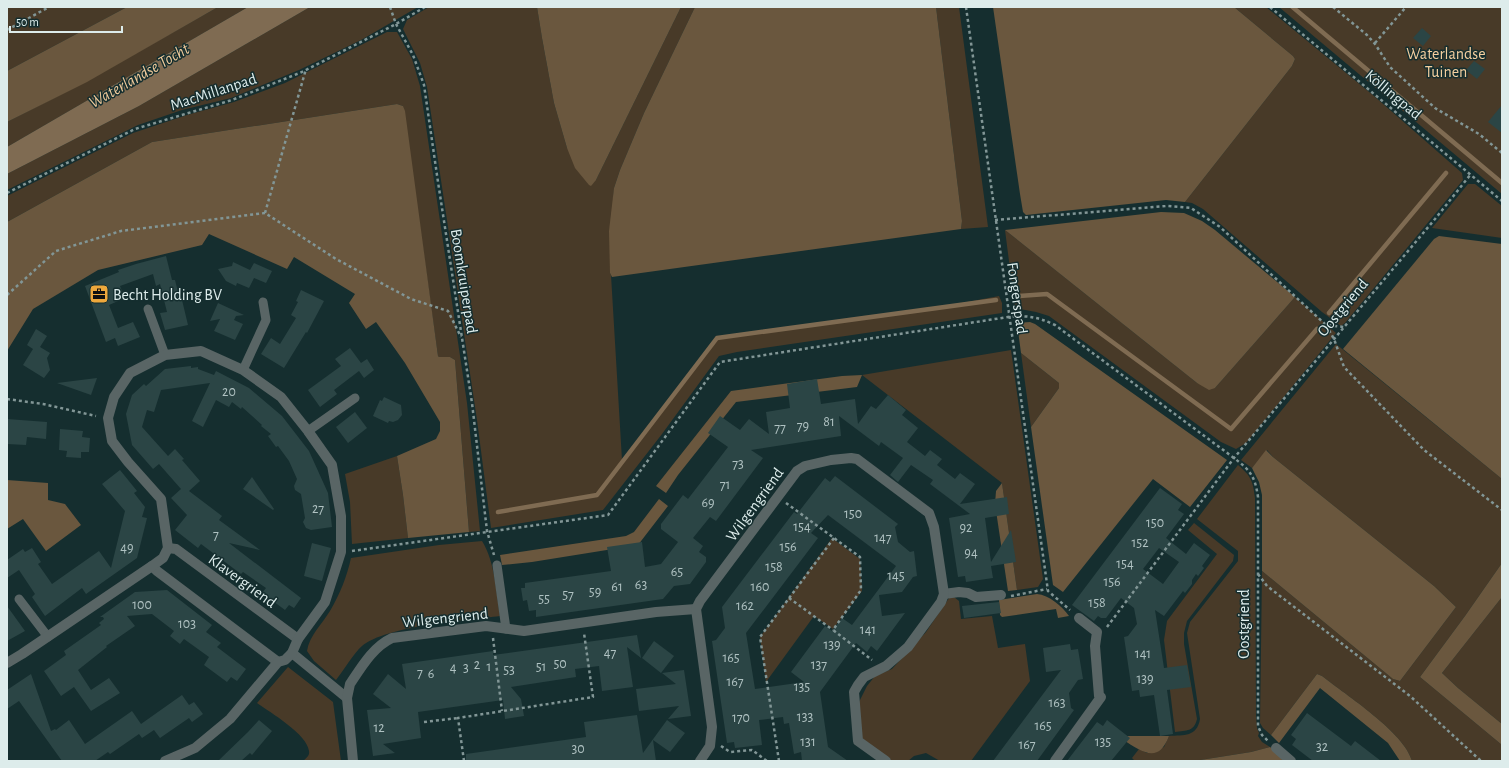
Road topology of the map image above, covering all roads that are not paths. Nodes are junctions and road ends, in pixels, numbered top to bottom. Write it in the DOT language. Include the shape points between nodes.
graph roads {
  1 [pos="263,302"];
  2 [pos="148,309"];
  3 [pos="165,355"];
  4 [pos="243,370"];
  5 [pos="355,398"];
  6 [pos="308,431"];
  7 [pos="168,548"];
  8 [pos="497,565"];
  9 [pos="152,566"];
  10 [pos="944,594"];
  11 [pos="1001,595"];
  12 [pos="19,599"];
  13 [pos="696,609"];
  14 [pos="1079,618"];
  15 [pos="506,629"];
  16 [pos="48,637"];
  17 [pos="298,639"];
  18 [pos="292,653"];
  19 [pos="278,662"];
  20 [pos="7,663"];
  21 [pos="347,698"];
  22 [pos="1276,748"];
  23 [pos="165,761"];
  24 [pos="353,761"];
  25 [pos="700,761"];
  26 [pos="886,761"];
  27 [pos="1055,761"];
  28 [pos="1291,761"];
  1 -- 4 [label="lane" via="266,320"];
  2 -- 3 [label="lane"];
  3 -- 4 [label="street" via="201,351"];
  3 -- 7 [label="street" via="130,373 114,397 108,418 112,441 161,499"];
  4 -- 6 [label="street" via="281,397"];
  5 -- 6 [label="lane"];
  6 -- 17 [label="street" via="332,465 341,516 341,552 326,602"];
  7 -- 9 [label="street" via="162,558"];
  7 -- 17 [label="street, Klavergriend" via="176,549"];
  8 -- 15 [label="lane"];
  9 -- 16 [label="street"];
  9 -- 19 [label="street"];
  10 -- 11 [label="street" via="959,592 976,597"];
  10 -- 13 [label="street, Wilgengriend" via="934,527 929,513 857,459 842,458 805,466 797,471"];
  10 -- 26 [label="street" via="941,602 908,647 882,668 864,677 854,692 858,741"];
  12 -- 16 [label="lane"];
  13 -- 15 [label="street, Wilgengriend" via="656,612 524,631"];
  13 -- 25 [label="street" via="712,727 710,746"];
  14 -- 27 [label="street" via="1097,632 1095,646 1101,697"];
  15 -- 21 [label="street, Wilgengriend" via="486,626 392,638 375,650 350,684"];
  16 -- 20 [label="street"];
  17 -- 18 [label="street"];
  18 -- 19 [label="street" via="285,660"];
  18 -- 21 [label="street"];
  19 -- 23 [label="street" via="230,719 195,748"];
  21 -- 24 [label="street, Wilgengriend"];
  22 -- 28 [label="street"];
}
